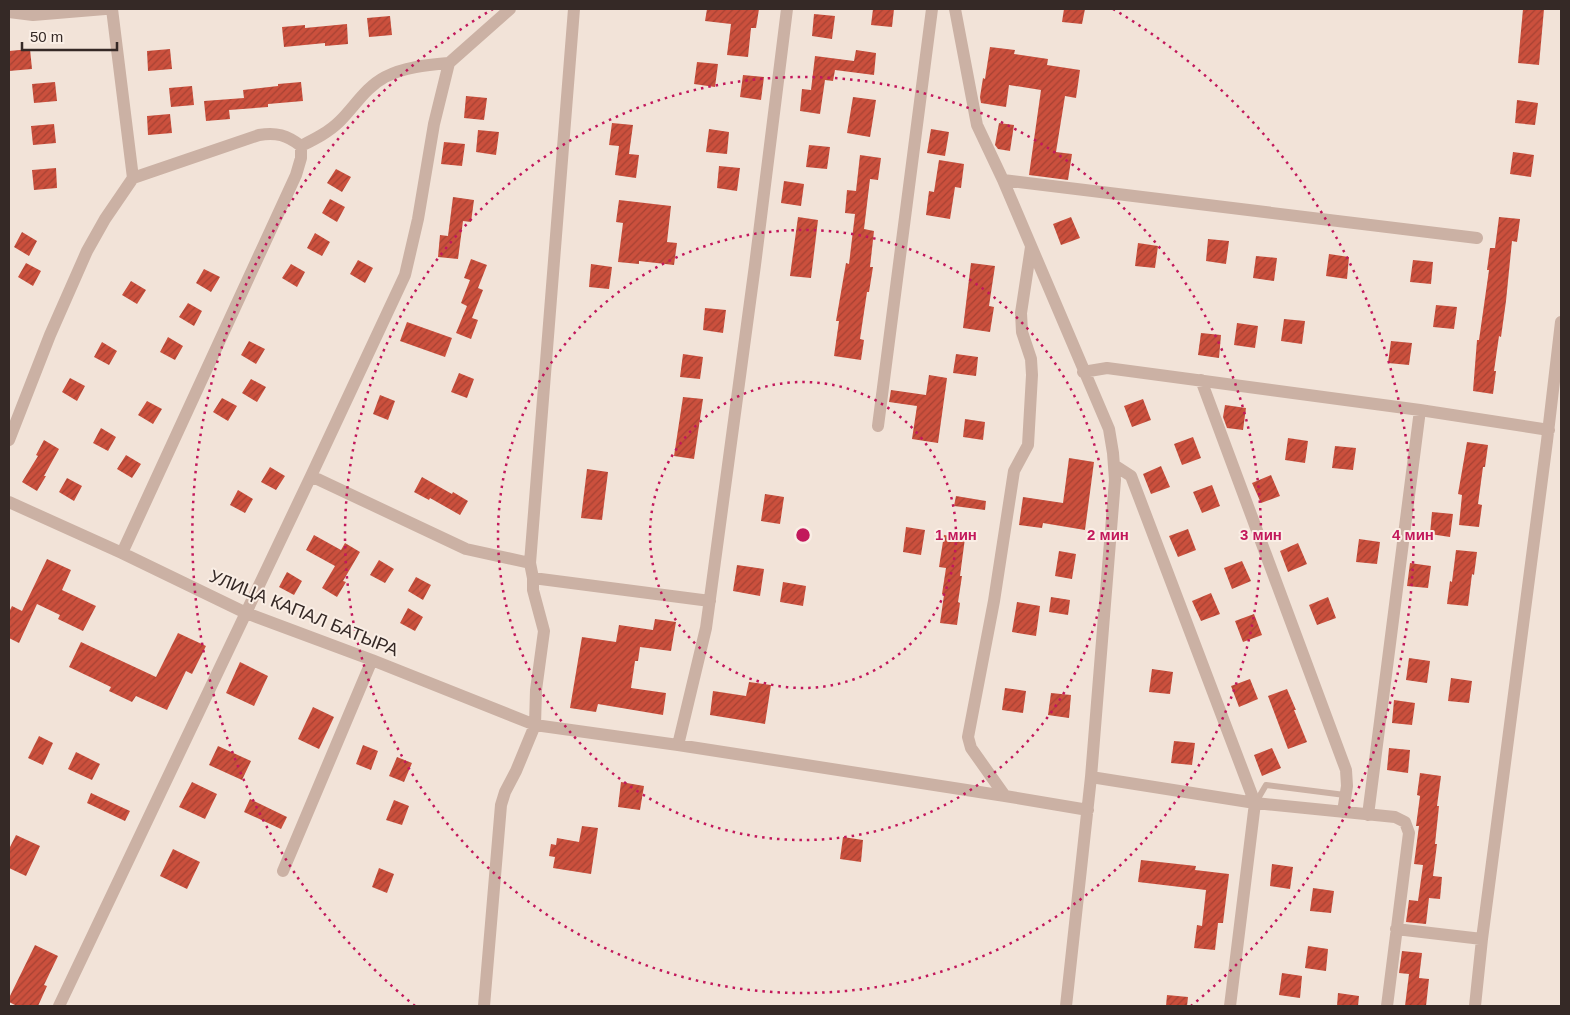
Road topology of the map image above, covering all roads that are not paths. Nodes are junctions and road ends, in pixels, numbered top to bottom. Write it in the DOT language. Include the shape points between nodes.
graph roads {
  1 [pos="105,9"];
  2 [pos="112,9"];
  3 [pos="510,9"];
  4 [pos="574,9"];
  5 [pos="787,9"];
  6 [pos="932,9"];
  7 [pos="955,9"];
  8 [pos="9,12"];
  9 [pos="449,63"];
  10 [pos="301,146"];
  11 [pos="133,178"];
  12 [pos="1003,180"];
  13 [pos="1477,238"];
  14 [pos="1030,246"];
  15 [pos="1561,322"];
  16 [pos="1083,372"];
  17 [pos="1201,380"];
  18 [pos="1420,410"];
  19 [pos="878,426"];
  20 [pos="1549,430"];
  21 [pos="9,440"];
  22 [pos="1114,465"];
  23 [pos="311,476"];
  24 [pos="9,502"];
  25 [pos="122,552"];
  26 [pos="530,563"];
  27 [pos="533,578"];
  28 [pos="710,601"];
  29 [pos="246,612"];
  30 [pos="372,660"];
  31 [pos="535,725"];
  32 [pos="678,745"];
  33 [pos="1091,777"];
  34 [pos="1005,796"];
  35 [pos="1346,796"];
  36 [pos="1255,803"];
  37 [pos="1088,810"];
  38 [pos="1343,812"];
  39 [pos="1368,815"];
  40 [pos="283,871"];
  41 [pos="1396,929"];
  42 [pos="1482,940"];
  43 [pos="59,1006"];
  44 [pos="484,1006"];
  45 [pos="1066,1006"];
  46 [pos="1230,1006"];
  47 [pos="1386,1006"];
  48 [pos="1475,1006"];
  1 -- 8 [label="street" via="33,15"];
  2 -- 11 [label="street"];
  3 -- 9 [label="street"];
  4 -- 26 [label="street"];
  5 -- 28 [label="street"];
  6 -- 19 [label="street"];
  7 -- 12 [label="street" via="977,125"];
  9 -- 10 [label="street" via="416,67 384,77 369,88 340,122"];
  9 -- 23 [label="street" via="405,275"];
  10 -- 11 [label="street" via="284,135 259,135"];
  10 -- 25 [label="street" via="296,175"];
  11 -- 21 [label="street" via="87,251"];
  12 -- 13 [label="street"];
  12 -- 14 [label="street"];
  14 -- 16 [label="street"];
  14 -- 34 [label="street" via="1021,313 1032,375 1028,444 1014,471 968,737 970,748"];
  15 -- 20 [label="street"];
  16 -- 17 [label="street" via="1107,368"];
  16 -- 22 [label="street" via="1109,429"];
  17 -- 18 [label="street"];
  17 -- 35 [label="street" via="1346,770"];
  18 -- 20 [label="street"];
  18 -- 39 [label="street"];
  20 -- 42 [label="street"];
  22 -- 33 [label="street"];
  22 -- 36 [label="street" via="1131,476"];
  23 -- 26 [label="street" via="466,549"];
  23 -- 29 [label="street"];
  24 -- 25 [label="street, УЛИЦА КАПАЛ БАТЫРА"];
  25 -- 29 [label="street, УЛИЦА КАПАЛ БАТЫРА"];
  26 -- 27 [label="street"];
  27 -- 28 [label="street"];
  27 -- 31 [label="street" via="544,631"];
  28 -- 32 [label="street"];
  29 -- 30 [label="street, УЛИЦА КАПАЛ БАТЫРА"];
  29 -- 43 [label="street"];
  30 -- 31 [label="street, УЛИЦА КАПАЛ БАТЫРА"];
  30 -- 40 [label="street"];
  31 -- 32 [label="street, УЛИЦА КАПАЛ БАТЫРА"];
  31 -- 44 [label="street" via="501,805"];
  32 -- 34 [label="street, УЛИЦА КАПАЛ БАТЫРА"];
  33 -- 36 [label="street"];
  33 -- 37 [label="street"];
  34 -- 37 [label="street, УЛИЦА КАПАЛ БАТЫРА"];
  35 -- 36 [label="lane" via="1266,785"];
  35 -- 38 [label="street"];
  36 -- 38 [label="street"];
  36 -- 46 [label="street"];
  37 -- 45 [label="street"];
  38 -- 39 [label="street"];
  39 -- 41 [label="street" via="1395,817 1405,822 1409,833"];
  41 -- 42 [label="street"];
  41 -- 47 [label="street"];
  42 -- 48 [label="street"];
}
